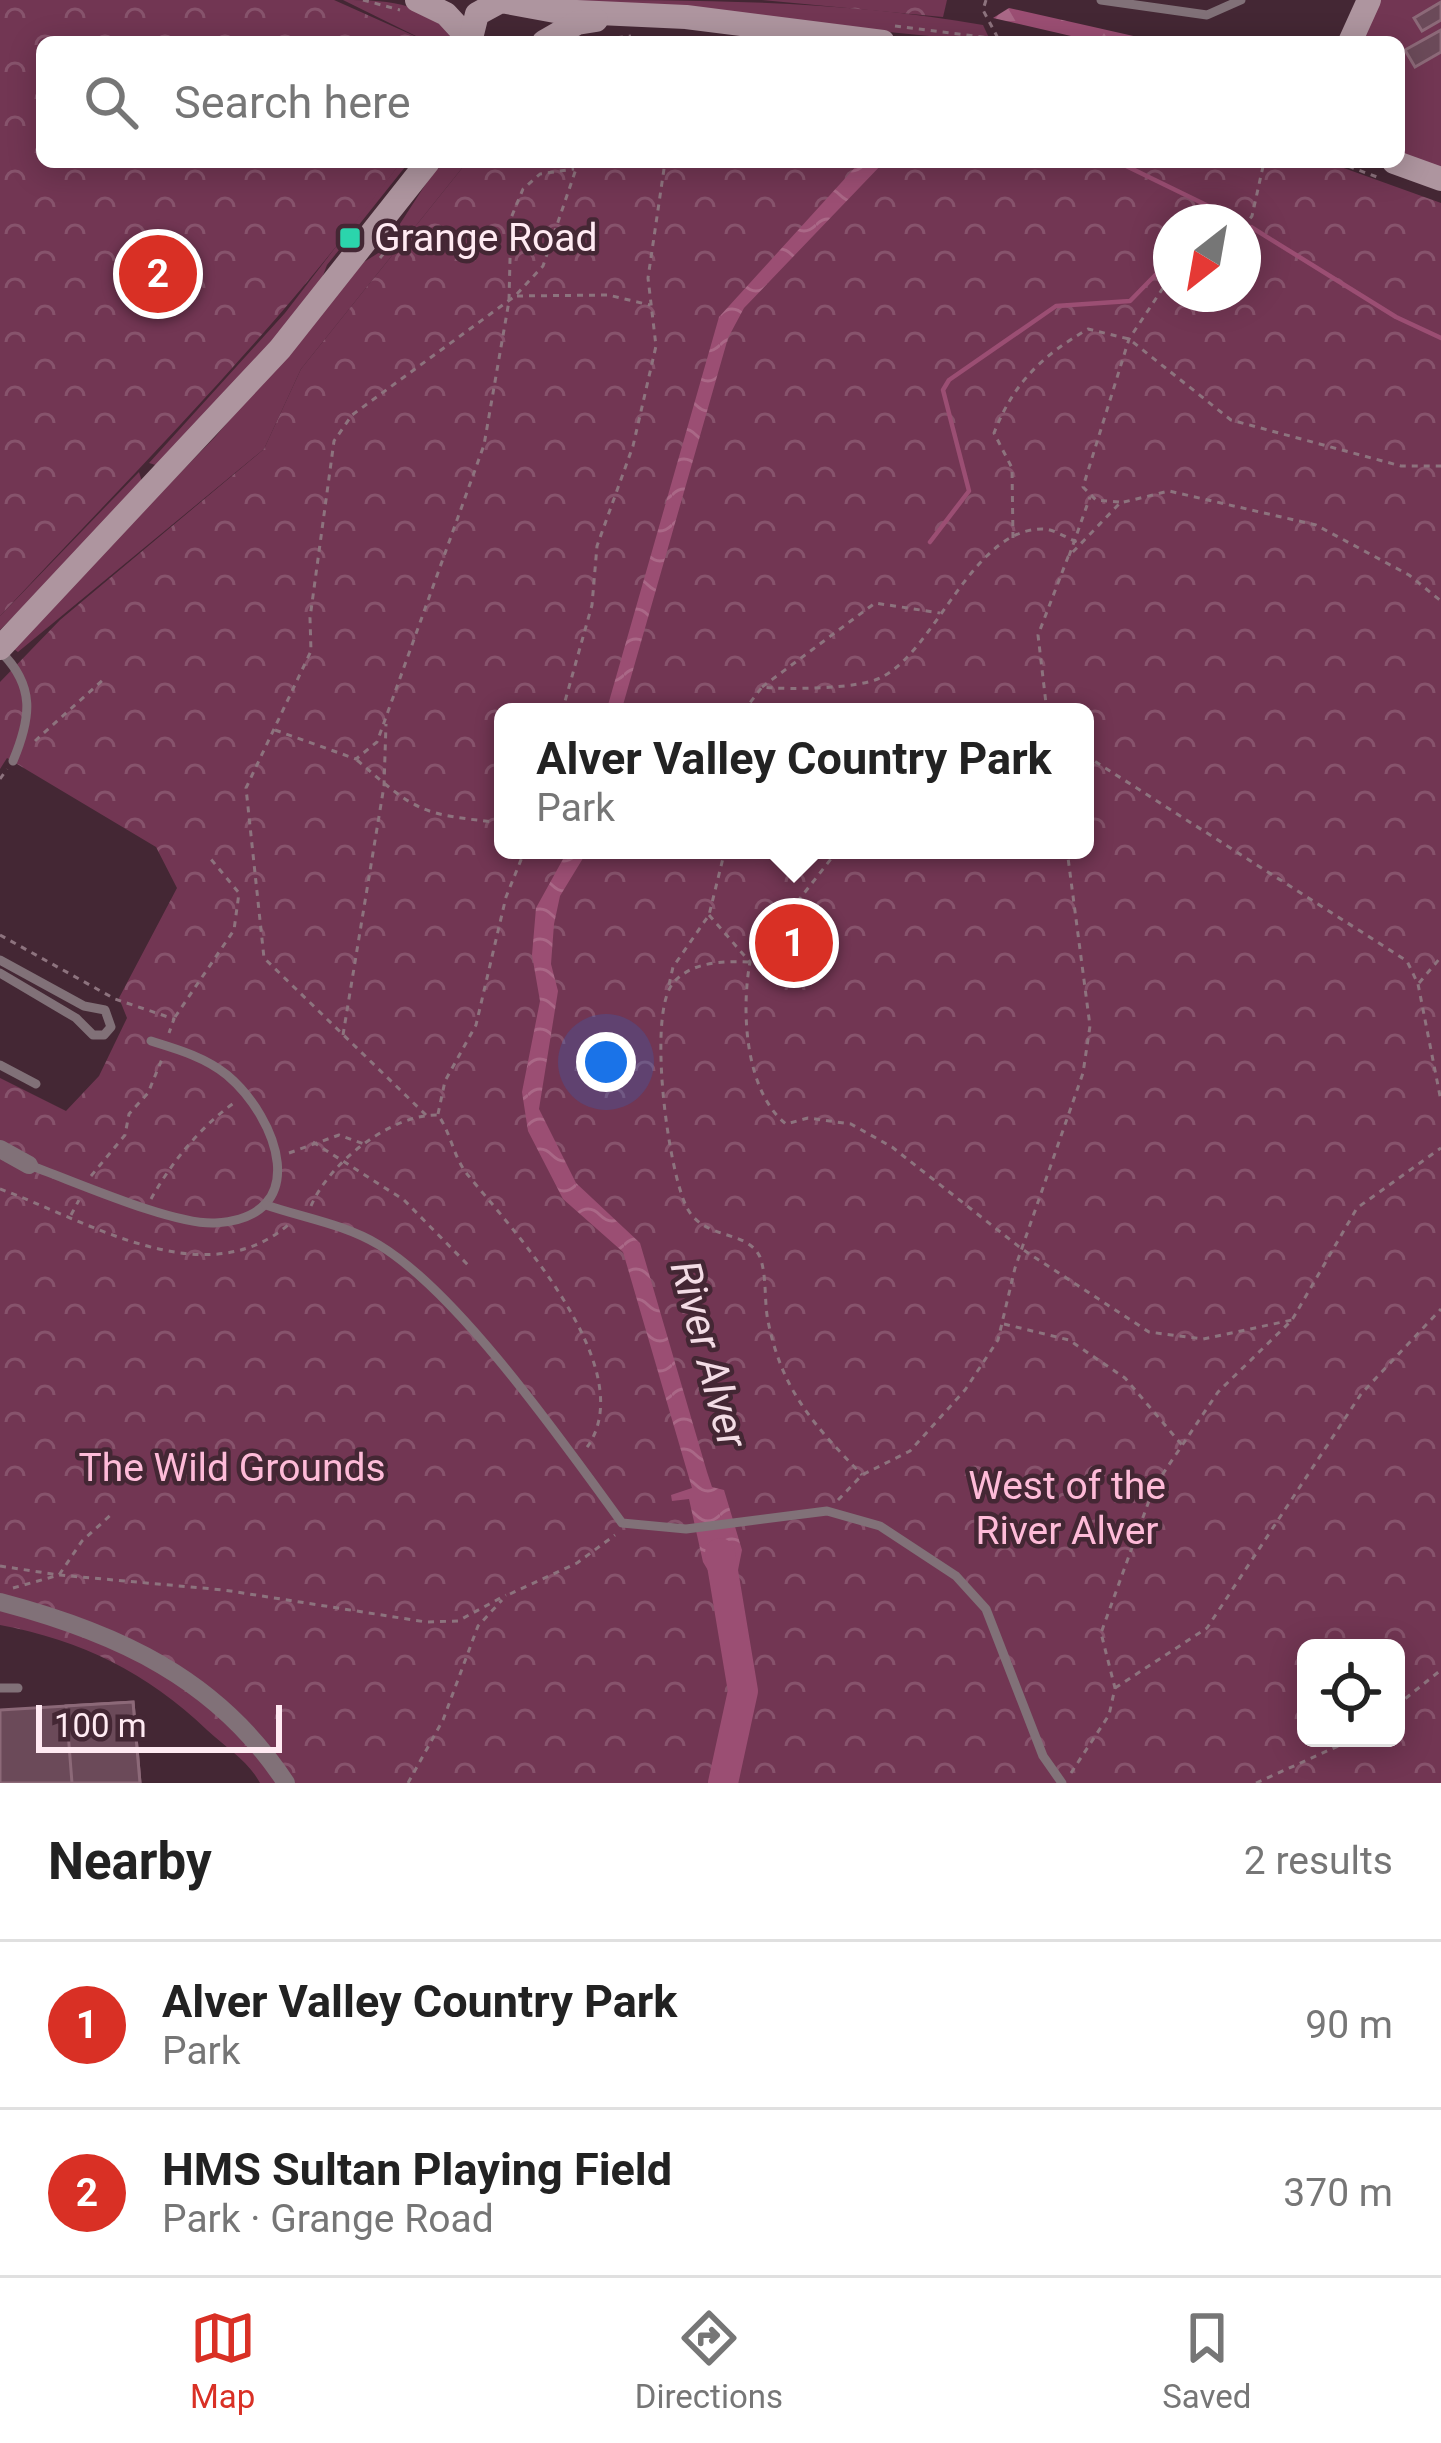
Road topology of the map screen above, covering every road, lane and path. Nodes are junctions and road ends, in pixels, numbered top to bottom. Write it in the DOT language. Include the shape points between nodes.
graph roads {
  1 [pos="417,0"];
  2 [pos="459,0"];
  3 [pos="986,0"];
  4 [pos="1101,0"];
  5 [pos="1241,0"];
  6 [pos="1369,0"];
  7 [pos="524,6"];
  8 [pos="485,7"];
  9 [pos="646,15"];
  10 [pos="466,36"];
  11 [pos="470,36"];
  12 [pos="541,36"];
  13 [pos="553,36"];
  14 [pos="830,36"];
  15 [pos="998,36"];
  16 [pos="1353,36"];
  17 [pos="1405,166"];
  18 [pos="423,168"];
  19 [pos="664,168"];
  20 [pos="1263,168"];
  21 [pos="576,169"];
  22 [pos="1441,179"];
  23 [pos="1255,204"];
  24 [pos="515,296"];
  25 [pos="508,301"];
  26 [pos="1153,303"];
  27 [pos="651,306"];
  28 [pos="1129,339"];
  29 [pos="1441,466"];
  30 [pos="1091,495"];
  31 [pos="1120,502"];
  32 [pos="1013,538"];
  33 [pos="1074,541"];
  34 [pos="1081,544"];
  35 [pos="1068,557"];
  36 [pos="1441,601"];
  37 [pos="941,613"];
  38 [pos="0,650"];
  39 [pos="105,679"];
  40 [pos="762,687"];
  41 [pos="565,703"];
  42 [pos="750,703"];
  43 [pos="1046,703"];
  44 [pos="386,716"];
  45 [pos="275,730"];
  46 [pos="356,759"];
  47 [pos="13,761"];
  48 [pos="1094,761"];
  49 [pos="384,786"];
  50 [pos="494,822"];
  51 [pos="210,858"];
  52 [pos="521,859"];
  53 [pos="723,859"];
  54 [pos="831,859"];
  55 [pos="1068,859"];
  56 [pos="709,915"];
  57 [pos="0,935"];
  58 [pos="1441,957"];
  59 [pos="0,960"];
  60 [pos="750,962"];
  61 [pos="0,973"];
  62 [pos="1418,984"];
  63 [pos="669,988"];
  64 [pos="174,1019"];
  65 [pos="343,1036"];
  66 [pos="151,1041"];
  67 [pos="164,1045"];
  68 [pos="0,1065"];
  69 [pos="35,1084"];
  70 [pos="246,1095"];
  71 [pos="1441,1101"];
  72 [pos="426,1115"];
  73 [pos="438,1115"];
  74 [pos="314,1142"];
  75 [pos="365,1145"];
  76 [pos="1441,1148"];
  77 [pos="0,1149"];
  78 [pos="278,1159"];
  79 [pos="348,1162"];
  80 [pos="29,1165"];
  81 [pos="86,1185"];
  82 [pos="0,1189"];
  83 [pos="266,1205"];
  84 [pos="147,1206"];
  85 [pos="71,1215"];
  86 [pos="304,1217"];
  87 [pos="1022,1249"];
  88 [pos="470,1267"];
  89 [pos="1441,1309"];
  90 [pos="1292,1319"];
  91 [pos="1002,1323"];
  92 [pos="1182,1445"];
  93 [pos="576,1460"];
  94 [pos="862,1475"];
  95 [pos="827,1510"];
  96 [pos="113,1512"];
  97 [pos="622,1523"];
  98 [pos="0,1566"];
  99 [pos="59,1575"];
  100 [pos="0,1591"];
  101 [pos="506,1595"];
  102 [pos="0,1602"];
  103 [pos="1441,1670"];
  104 [pos="0,1688"];
  105 [pos="17,1688"];
  106 [pos="1115,1688"];
  107 [pos="1405,1699"];
  108 [pos="1336,1747"];
  109 [pos="286,1783"];
  110 [pos="408,1783"];
  111 [pos="1063,1783"];
  112 [pos="1256,1783"];
  1 -- 10 [label="main road" via="446,14"];
  2 -- 8 [label="main road"];
  3 -- 15 [label="path"];
  4 -- 5 [label="lane" via="1180,15 1207,15"];
  6 -- 16 [label="main road"];
  7 -- 8 [label="main road"];
  7 -- 9 [label="main road"];
  7 -- 12 [label="main road"];
  8 -- 11 [label="main road"];
  9 -- 13 [label="main road" via="578,23"];
  9 -- 14 [label="main road"];
  17 -- 22 [label="main road"];
  18 -- 38 [label="main road" via="280,350"];
  19 -- 27 [label="path"];
  20 -- 23 [label="path"];
  21 -- 24 [label="path" via="543,266"];
  21 -- 25 [label="path" via="540,173 523,189 511,218"];
  24 -- 25 [label="path"];
  24 -- 27 [label="path" via="608,295"];
  25 -- 44 [label="path" via="484,445"];
  25 -- 45 [label="path" via="352,415 334,441 311,650"];
  26 -- 28 [label="path"];
  27 -- 41 [label="path" via="656,346 633,446 597,546 592,605"];
  28 -- 29 [label="path" via="1231,419 1401,466"];
  28 -- 30 [label="path" via="1083,487"];
  28 -- 32 [label="path" via="1088,328 1048,352 1010,392 994,433 1012,468"];
  30 -- 31 [label="path"];
  30 -- 33 [label="path"];
  31 -- 34 [label="path"];
  31 -- 36 [label="path" via="1169,490 1316,526"];
  32 -- 33 [label="path" via="1045,529"];
  32 -- 37 [label="path" via="962,582"];
  33 -- 34 [label="path"];
  33 -- 35 [label="path"];
  34 -- 35 [label="path"];
  35 -- 43 [label="path" via="1038,635"];
  37 -- 40 [label="path" via="875,603"];
  37 -- 40 [label="path" via="881,678 807,692"];
  38 -- 47 [label="lane" via="28,694 28,726"];
  39 -- 47 [label="path"];
  40 -- 42 [label="path"];
  44 -- 46 [label="path" via="377,742"];
  44 -- 49 [label="path"];
  45 -- 46 [label="path"];
  45 -- 65 [label="path" via="246,788 264,958"];
  46 -- 49 [label="path"];
  48 -- 62 [label="path" via="1385,944 1407,961"];
  49 -- 50 [label="path" via="440,816"];
  49 -- 65 [label="path"];
  51 -- 64 [label="path" via="239,893 234,929"];
  52 -- 73 [label="path" via="476,1025 445,1081"];
  53 -- 56 [label="path"];
  54 -- 60 [label="path"];
  55 -- 87 [label="path" via="1090,1026 1084,1073"];
  56 -- 60 [label="path"];
  56 -- 63 [label="path" via="673,967"];
  57 -- 64 [label="path" via="115,999"];
  58 -- 62 [label="path"];
  59 -- 61 [label="lane" via="105,1010 111,1027 93,1035"];
  60 -- 63 [label="path" via="720,960 682,974"];
  60 -- 87 [label="path" via="742,1006 766,1108 786,1124 851,1124"];
  62 -- 71 [label="path"];
  63 -- 94 [label="path" via="664,1113 686,1206 703,1228 746,1241 759,1256 783,1374 805,1415"];
  64 -- 67 [label="path"];
  65 -- 72 [label="path"];
  66 -- 67 [label="lane"];
  67 -- 70 [label="lane" via="225,1073"];
  67 -- 81 [label="path" via="161,1070 129,1114 125,1135"];
  68 -- 69 [label="lane"];
  70 -- 78 [label="lane"];
  70 -- 84 [label="path" via="214,1117"];
  72 -- 73 [label="path"];
  72 -- 75 [label="path"];
  73 -- 93 [label="path" via="458,1160 517,1227 565,1300 594,1364 597,1420"];
  74 -- 75 [label="path" via="339,1135"];
  74 -- 78 [label="path"];
  74 -- 79 [label="path"];
  75 -- 79 [label="path"];
  76 -- 90 [label="path" via="1357,1208"];
  77 -- 80 [label="street"];
  78 -- 83 [label="lane"];
  79 -- 86 [label="path"];
  79 -- 88 [label="path" via="404,1200"];
  80 -- 81 [label="lane"];
  81 -- 84 [label="lane"];
  81 -- 85 [label="path"];
  82 -- 85 [label="path"];
  83 -- 84 [label="lane" via="211,1223"];
  83 -- 86 [label="lane"];
  85 -- 86 [label="path" via="202,1256 267,1243"];
  86 -- 93 [label="lane" via="378,1244 416,1273"];
  87 -- 90 [label="path" via="1148,1332 1203,1339"];
  87 -- 91 [label="path"];
  89 -- 106 [label="path" via="1361,1394 1207,1628"];
  90 -- 92 [label="path" via="1218,1392"];
  91 -- 92 [label="path" via="1069,1340 1125,1378"];
  91 -- 94 [label="path" via="965,1390 910,1451"];
  92 -- 106 [label="path" via="1154,1487 1101,1633"];
  93 -- 97 [label="lane"];
  94 -- 95 [label="path"];
  95 -- 97 [label="lane" via="686,1529"];
  95 -- 111 [label="lane" via="880,1526 956,1576 986,1609 1043,1756"];
  96 -- 99 [label="path"];
  97 -- 101 [label="path" via="611,1543"];
  98 -- 99 [label="path"];
  99 -- 100 [label="path"];
  99 -- 101 [label="path" via="224,1590 426,1622 458,1621"];
  101 -- 110 [label="path" via="478,1626 443,1720"];
  102 -- 109 [label="street" via="66,1620 213,1697 256,1738"];
  103 -- 107 [label="path"];
  104 -- 105 [label="lane"];
  106 -- 111 [label="path" via="1096,1740"];
  108 -- 112 [label="path"];
}
